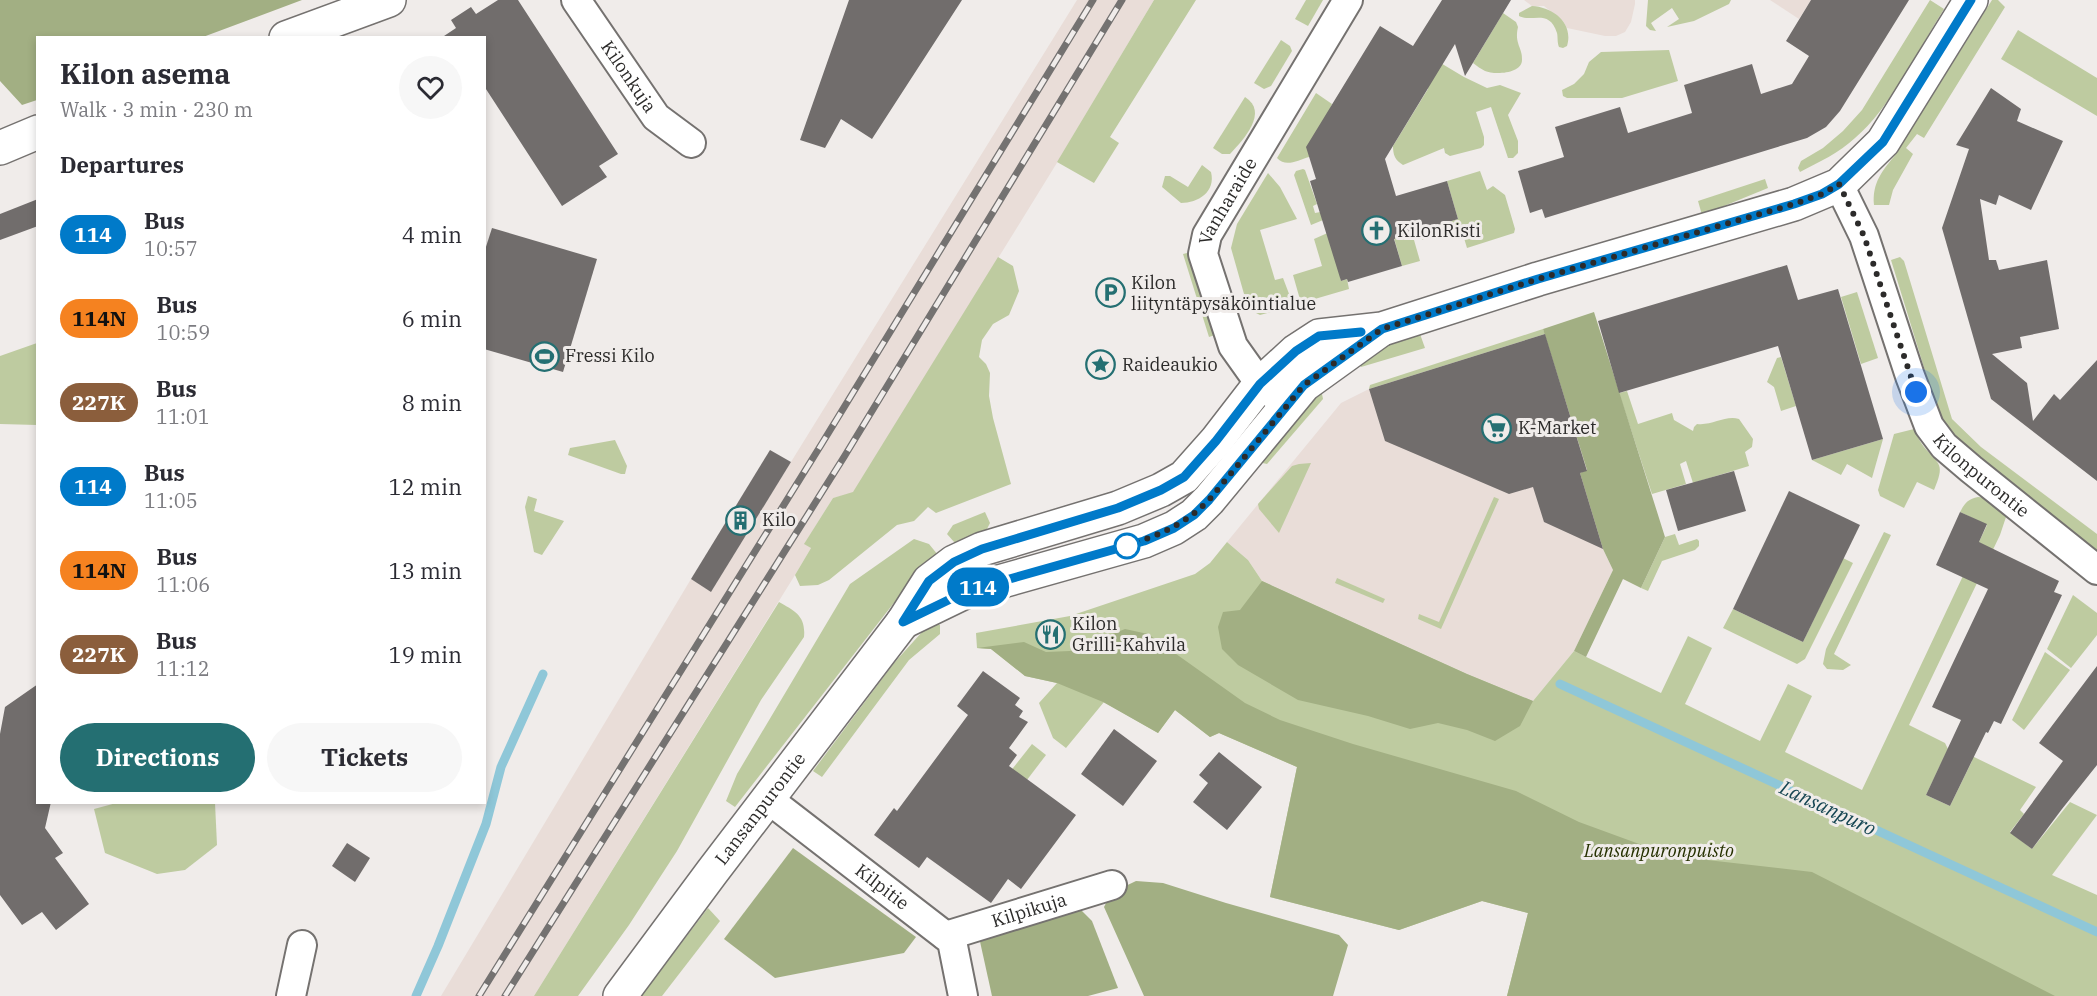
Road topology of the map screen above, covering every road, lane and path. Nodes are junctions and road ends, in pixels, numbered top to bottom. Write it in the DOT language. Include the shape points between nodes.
graph roads {
  1 [pos="389,0"];
  2 [pos="576,0"];
  3 [pos="1348,0"];
  4 [pos="1971,0"];
  5 [pos="291,36"];
  6 [pos="36,133"];
  7 [pos="691,143"];
  8 [pos="0,148"];
  9 [pos="1839,184"];
  10 [pos="1382,329"];
  11 [pos="1260,384"];
  12 [pos="1286,405"];
  13 [pos="2097,570"];
  14 [pos="903,622"];
  15 [pos="768,799"];
  16 [pos="1112,885"];
  17 [pos="946,936"];
  18 [pos="302,945"];
  19 [pos="291,996"];
  20 [pos="620,996"];
  21 [pos="963,996"];
  1 -- 5 [label="street"];
  2 -- 7 [label="street, Kilonkuja" via="656,117"];
  3 -- 11 [label="street, Vanharaide" via="1207,234 1203,254 1233,346"];
  4 -- 9 [label="street" via="1883,142"];
  6 -- 8 [label="street"];
  9 -- 10 [label="street" via="1784,207"];
  9 -- 13 [label="street, Kilonpurontie" via="1864,236 1929,426 1957,458"];
  10 -- 11 [label="street, Lansanpurontie" via="1319,336"];
  10 -- 12 [label="street, Lansanpurontie" via="1304,385"];
  11 -- 12 [label="street, Vanharaide"];
  11 -- 14 [label="street, Lansanpurontie" via="1184,477 1118,508 982,549 954,562 929,581"];
  12 -- 14 [label="street, Lansanpurontie" via="1209,500 1174,528 1144,541 967,591"];
  14 -- 15 [label="street, Lansanpurontie"];
  15 -- 17 [label="street, Kilpitie"];
  15 -- 20 [label="street, Lansanpurontie"];
  16 -- 17 [label="street, Kilpikuja"];
  17 -- 21 [label="street" via="952,941"];
  18 -- 19 [label="street"];
}
